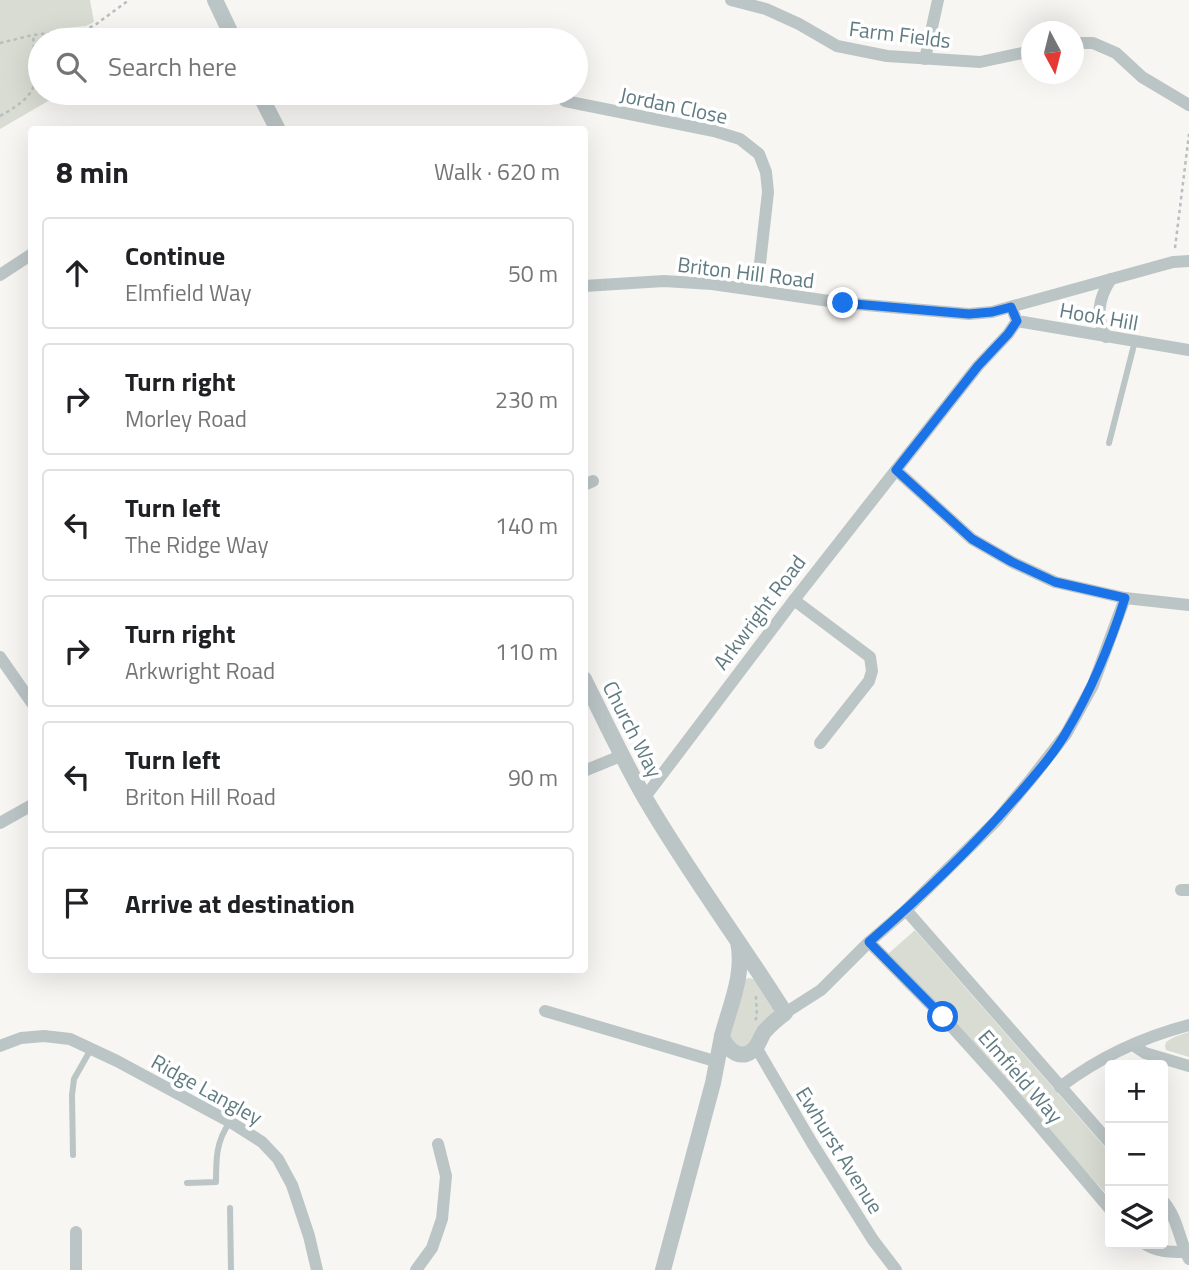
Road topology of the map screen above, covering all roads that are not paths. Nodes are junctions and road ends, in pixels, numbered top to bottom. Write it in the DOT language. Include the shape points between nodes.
graph roads {
  1 [pos="215,0"];
  2 [pos="731,0"];
  3 [pos="938,0"];
  4 [pos="228,28"];
  5 [pos="1084,43"];
  6 [pos="1021,53"];
  7 [pos="925,59"];
  8 [pos="266,105"];
  9 [pos="585,105"];
  10 [pos="1189,106"];
  11 [pos="276,126"];
  12 [pos="28,257"];
  13 [pos="1189,261"];
  14 [pos="0,275"];
  15 [pos="1111,279"];
  16 [pos="588,286"];
  17 [pos="757,290"];
  18 [pos="1011,307"];
  19 [pos="1017,321"];
  20 [pos="1106,337"];
  21 [pos="1135,341"];
  22 [pos="1189,351"];
  23 [pos="1109,443"];
  24 [pos="896,470"];
  25 [pos="1125,598"];
  26 [pos="794,600"];
  27 [pos="1189,605"];
  28 [pos="0,657"];
  29 [pos="588,687"];
  30 [pos="28,697"];
  31 [pos="820,743"];
  32 [pos="623,755"];
  33 [pos="588,769"];
  34 [pos="645,797"];
  35 [pos="28,807"];
  36 [pos="0,823"];
  37 [pos="906,910"];
  38 [pos="738,942"];
  39 [pos="869,942"];
  40 [pos="736,985"];
  41 [pos="761,986"];
  42 [pos="545,1012"];
  43 [pos="785,1013"];
  44 [pos="1189,1025"];
  45 [pos="722,1036"];
  46 [pos="1133,1045"];
  47 [pos="0,1046"];
  48 [pos="91,1049"];
  49 [pos="753,1049"];
  50 [pos="718,1062"];
  51 [pos="1189,1066"];
  52 [pos="713,1083"];
  53 [pos="1060,1087"];
  54 [pos="230,1122"];
  55 [pos="1105,1137"];
  56 [pos="438,1144"];
  57 [pos="73,1155"];
  58 [pos="187,1183"];
  59 [pos="1105,1203"];
  60 [pos="1168,1207"];
  61 [pos="230,1208"];
  62 [pos="76,1232"];
  63 [pos="1152,1249"];
  64 [pos="1187,1256"];
  65 [pos="76,1270"];
  66 [pos="231,1270"];
  67 [pos="317,1270"];
  68 [pos="416,1270"];
  69 [pos="663,1270"];
  70 [pos="896,1270"];
  1 -- 4 [label="street"];
  2 -- 7 [label="street, Farm Fields" via="766,9 837,46"];
  3 -- 7 [label="street"];
  5 -- 10 [label="street" via="1116,53 1142,77"];
  6 -- 7 [label="street, Farm Fields" via="980,62"];
  8 -- 11 [label="street"];
  9 -- 17 [label="street, Jordan Close" via="713,131 740,139 759,154 768,192"];
  12 -- 14 [label="street"];
  13 -- 15 [label="street, Briton Hill Road"];
  15 -- 18 [label="street, Briton Hill Road"];
  15 -- 20 [label="street" via="1099,315"];
  16 -- 17 [label="street, Briton Hill Road" via="664,281"];
  17 -- 18 [label="street, Briton Hill Road" via="969,314"];
  18 -- 19 [label="street"];
  19 -- 20 [label="street, Hook Hill"];
  19 -- 24 [label="street, Arkwright Road"];
  20 -- 21 [label="street, Hook Hill"];
  21 -- 22 [label="street, Hook Hill"];
  21 -- 23 [label="lane"];
  24 -- 25 [label="street" via="972,539 1012,562 1055,582"];
  24 -- 26 [label="street, Arkwright Road"];
  25 -- 27 [label="street"];
  25 -- 37 [label="street" via="1093,685 1066,734 996,821"];
  26 -- 31 [label="street" via="870,657 869,681"];
  26 -- 34 [label="street, Arkwright Road"];
  28 -- 30 [label="street"];
  29 -- 32 [label="street, Church Way"];
  32 -- 33 [label="street"];
  32 -- 34 [label="street, Church Way"];
  34 -- 38 [label="street"];
  35 -- 36 [label="street"];
  37 -- 39 [label="street"];
  37 -- 53 [label="street, Elmfield Way"];
  38 -- 40 [label="street"];
  38 -- 41 [label="street"];
  39 -- 43 [label="street" via="821,990"];
  39 -- 59 [label="street, Elmfield Way" via="961,1037"];
  40 -- 41 [label="street" via="750,973"];
  40 -- 45 [label="street"];
  41 -- 43 [label="street"];
  42 -- 50 [label="street"];
  43 -- 49 [label="street"];
  44 -- 46 [label="street"];
  45 -- 49 [label="street" via="725,1045 739,1055"];
  45 -- 50 [label="street"];
  46 -- 51 [label="street" via="1145,1054"];
  46 -- 53 [label="street"];
  47 -- 48 [label="street, Ridge Langley" via="44,1035"];
  48 -- 54 [label="street, Ridge Langley"];
  48 -- 57 [label="lane" via="74,1079"];
  49 -- 52 [label="street" via="725,1067"];
  49 -- 70 [label="street, Ewhurst Avenue"];
  50 -- 52 [label="street"];
  52 -- 69 [label="street"];
  53 -- 55 [label="street, Elmfield Way"];
  54 -- 58 [label="lane" via="218,1142 216,1182"];
  54 -- 67 [label="street, Ridge Langley" via="262,1142 278,1159 292,1185"];
  56 -- 68 [label="street" via="446,1177 442,1219 432,1248"];
  60 -- 64 [label="street"];
  61 -- 66 [label="lane"];
  62 -- 65 [label="street"];
  63 -- 64 [label="street"];
}
